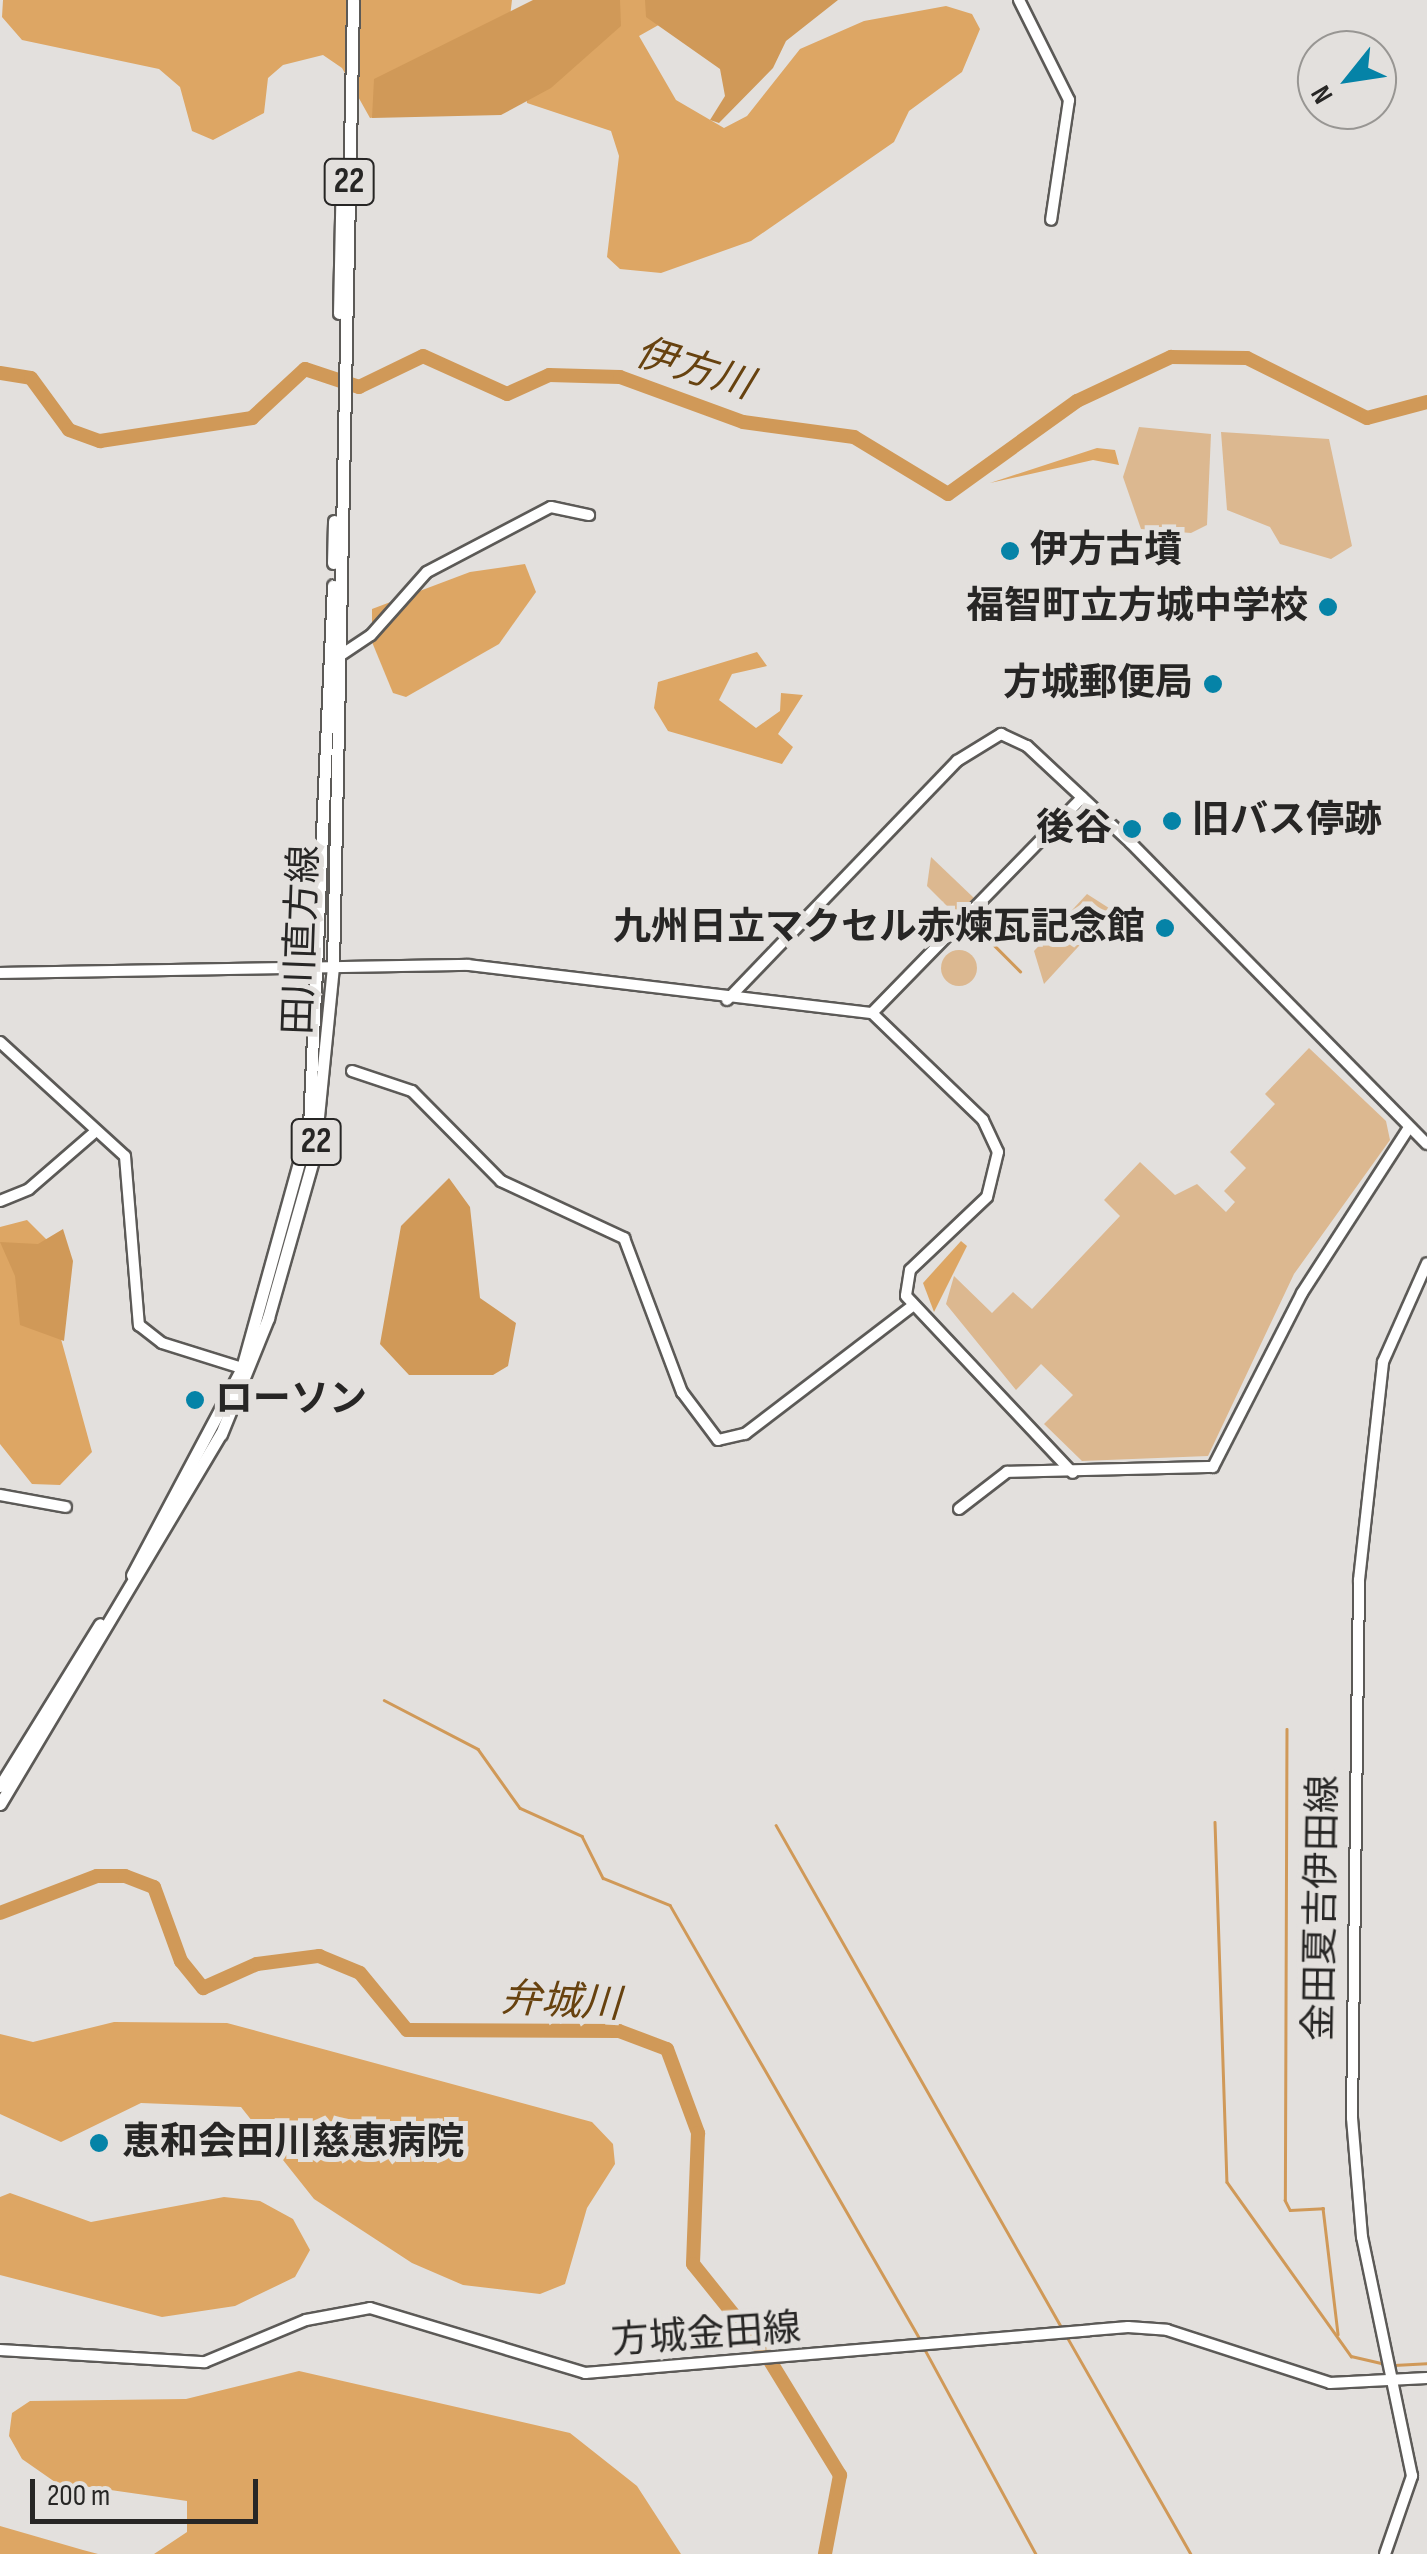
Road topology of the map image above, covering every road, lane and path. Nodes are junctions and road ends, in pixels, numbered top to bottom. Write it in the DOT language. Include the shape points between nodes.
graph roads {
  1 [pos="349,0"];
  2 [pos="1019,0"];
  3 [pos="1051,220"];
  4 [pos="589,515"];
  5 [pos="337,656"];
  6 [pos="1082,798"];
  7 [pos="328,966"];
  8 [pos="0,973"];
  9 [pos="728,1000"];
  10 [pos="872,1013"];
  11 [pos="0,1042"];
  12 [pos="352,1071"];
  13 [pos="1408,1129"];
  14 [pos="96,1131"];
  15 [pos="1427,1144"];
  16 [pos="0,1201"];
  17 [pos="1427,1264"];
  18 [pos="912,1306"];
  19 [pos="242,1368"];
  20 [pos="1073,1472"];
  21 [pos="0,1495"];
  22 [pos="66,1508"];
  23 [pos="959,1509"];
  24 [pos="0,1786"];
  25 [pos="0,1804"];
  26 [pos="0,2350"];
  27 [pos="1427,2378"];
  28 [pos="1400,2382"];
  29 [pos="1386,2554"];
  1 -- 5 [label="main road, 田川直方線 / 22"];
  2 -- 3 [label="street" via="1069,100"];
  4 -- 5 [label="street" via="551,507 427,572 371,635"];
  5 -- 7 [label="main road, 田川直方線 / 22"];
  6 -- 9 [label="street" via="1018,740 981,739"];
  6 -- 10 [label="street"];
  6 -- 13 [label="street"];
  7 -- 8 [label="street"];
  7 -- 9 [label="street" via="468,964"];
  7 -- 19 [label="main road, 田川直方線 / 22" via="309,1126"];
  7 -- 25 [label="main road, 田川直方線 / 22" via="314,1157 251,1368 182,1508"];
  9 -- 10 [label="street"];
  10 -- 18 [label="street" via="983,1120 998,1152 987,1197 910,1270"];
  11 -- 14 [label="street"];
  12 -- 18 [label="street" via="412,1091 501,1181 624,1238 682,1392 718,1440 745,1434"];
  13 -- 15 [label="street"];
  13 -- 20 [label="street" via="1302,1293 1217,1463 1195,1473"];
  14 -- 16 [label="street" via="29,1189"];
  14 -- 19 [label="street" via="125,1156 140,1325 162,1343"];
  17 -- 28 [label="street, 金田夏吉伊田線" via="1390,1334 1377,1389 1355,1732 1352,2118 1362,2237"];
  18 -- 20 [label="street"];
  19 -- 24 [label="main road, 田川直方線 / 22" via="123,1590"];
  20 -- 23 [label="street" via="1008,1472"];
  21 -- 22 [label="street"];
  26 -- 28 [label="street, 方城金田線" via="205,2362 306,2320 370,2308 585,2374 784,2362 1128,2327 1167,2330 1330,2383"];
  27 -- 28 [label="street, 方城金田線"];
  28 -- 29 [label="street, 金田夏吉伊田線" via="1412,2476"];
}
